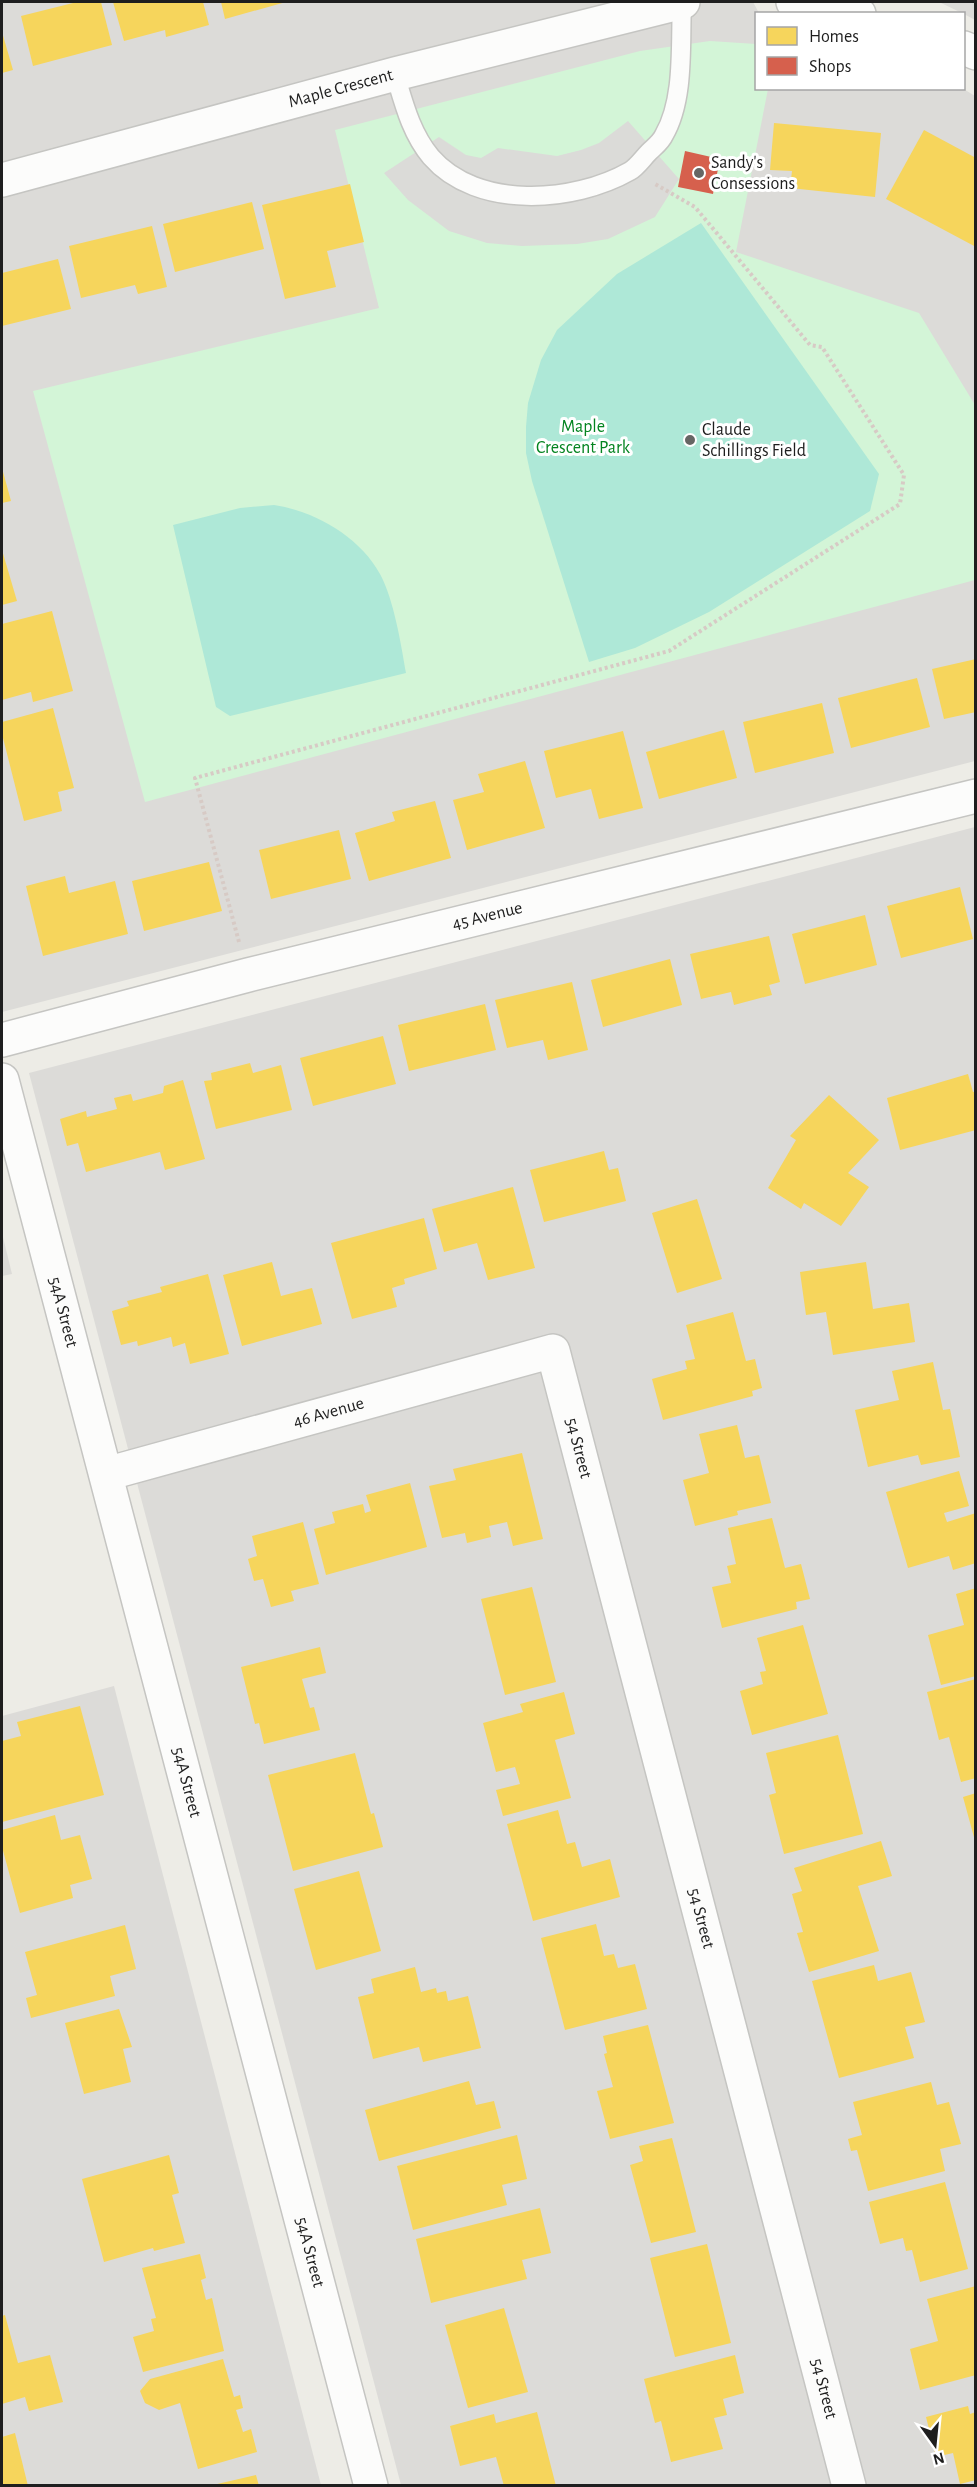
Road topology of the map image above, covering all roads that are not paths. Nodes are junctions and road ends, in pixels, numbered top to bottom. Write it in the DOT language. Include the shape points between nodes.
graph roads {
  1 [pos="682,2"];
  2 [pos="794,2"];
  3 [pos="848,12"];
  4 [pos="395,74"];
  5 [pos="2,180"];
  6 [pos="975,796"];
  7 [pos="2,1040"];
  8 [pos="2,1080"];
  9 [pos="553,1351"];
  10 [pos="106,1474"];
  11 [pos="848,2485"];
  12 [pos="371,2486"];
  1 -- 4 [label="street, Maple Crescent"];
  1 -- 4 [label="lane" via="677,107 664,137 632,170 589,189 543,197 491,192 457,179 432,158 414,133"];
  2 -- 3 [label="street"];
  4 -- 5 [label="street, Maple Crescent"];
  6 -- 7 [label="street, 45 Avenue" via="248,975"];
  8 -- 10 [label="street, 54A Street"];
  9 -- 10 [label="street, 46 Avenue"];
  9 -- 11 [label="street, 54 Street"];
  10 -- 12 [label="street, 54A Street"];
}
